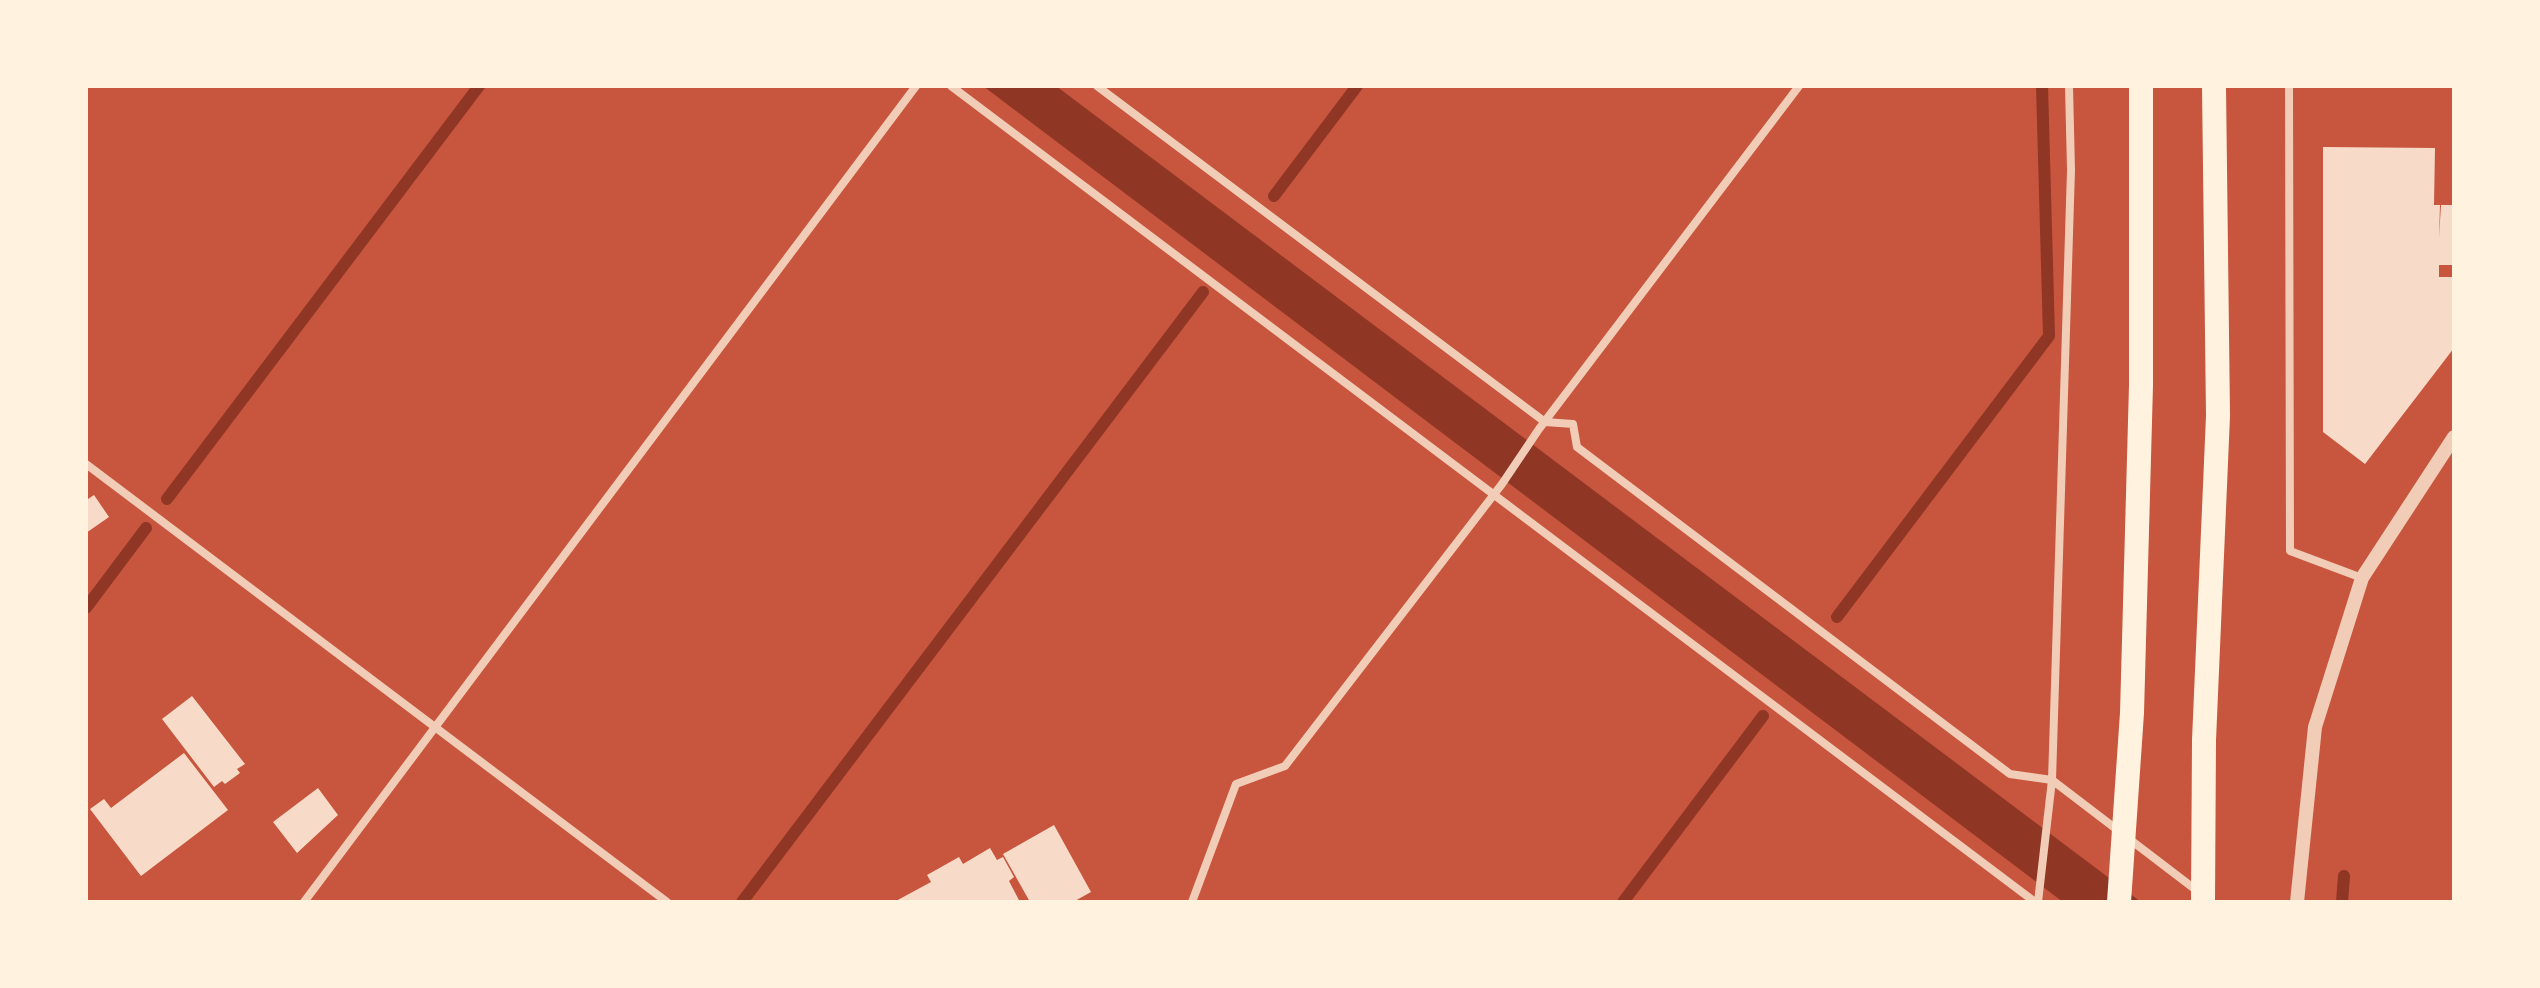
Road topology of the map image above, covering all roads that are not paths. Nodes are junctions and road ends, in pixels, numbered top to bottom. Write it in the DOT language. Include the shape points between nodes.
graph roads {
  1 [pos="916,86"];
  2 [pos="951,86"];
  3 [pos="1097,86"];
  4 [pos="1799,86"];
  5 [pos="2069,86"];
  6 [pos="2141,86"];
  7 [pos="2214,86"];
  8 [pos="2289,86"];
  9 [pos="1542,426"];
  10 [pos="2454,437"];
  11 [pos="86,464"];
  12 [pos="1493,496"];
  13 [pos="2362,578"];
  14 [pos="436,728"];
  15 [pos="2052,780"];
  16 [pos="2206,896"];
  17 [pos="304,902"];
  18 [pos="667,902"];
  19 [pos="1192,902"];
  20 [pos="2037,902"];
  21 [pos="2119,902"];
  22 [pos="2297,902"];
  1 -- 14 [label="street"];
  2 -- 12 [label="street"];
  3 -- 9 [label="street"];
  4 -- 9 [label="street"];
  5 -- 15 [label="street" via="2071,170"];
  6 -- 21 [label="highway" via="2141,385 2132,713"];
  7 -- 16 [label="highway" via="2218,416 2204,740"];
  8 -- 13 [label="street" via="2290,551"];
  9 -- 12 [label="street"];
  9 -- 15 [label="street" via="1573,424 1577,447 2010,774"];
  10 -- 13 [label="street"];
  11 -- 14 [label="street"];
  12 -- 19 [label="street" via="1285,766 1236,784"];
  12 -- 20 [label="street"];
  13 -- 22 [label="street" via="2315,727"];
  14 -- 17 [label="street"];
  14 -- 18 [label="street"];
  15 -- 16 [label="street"];
  15 -- 20 [label="street"];
}
